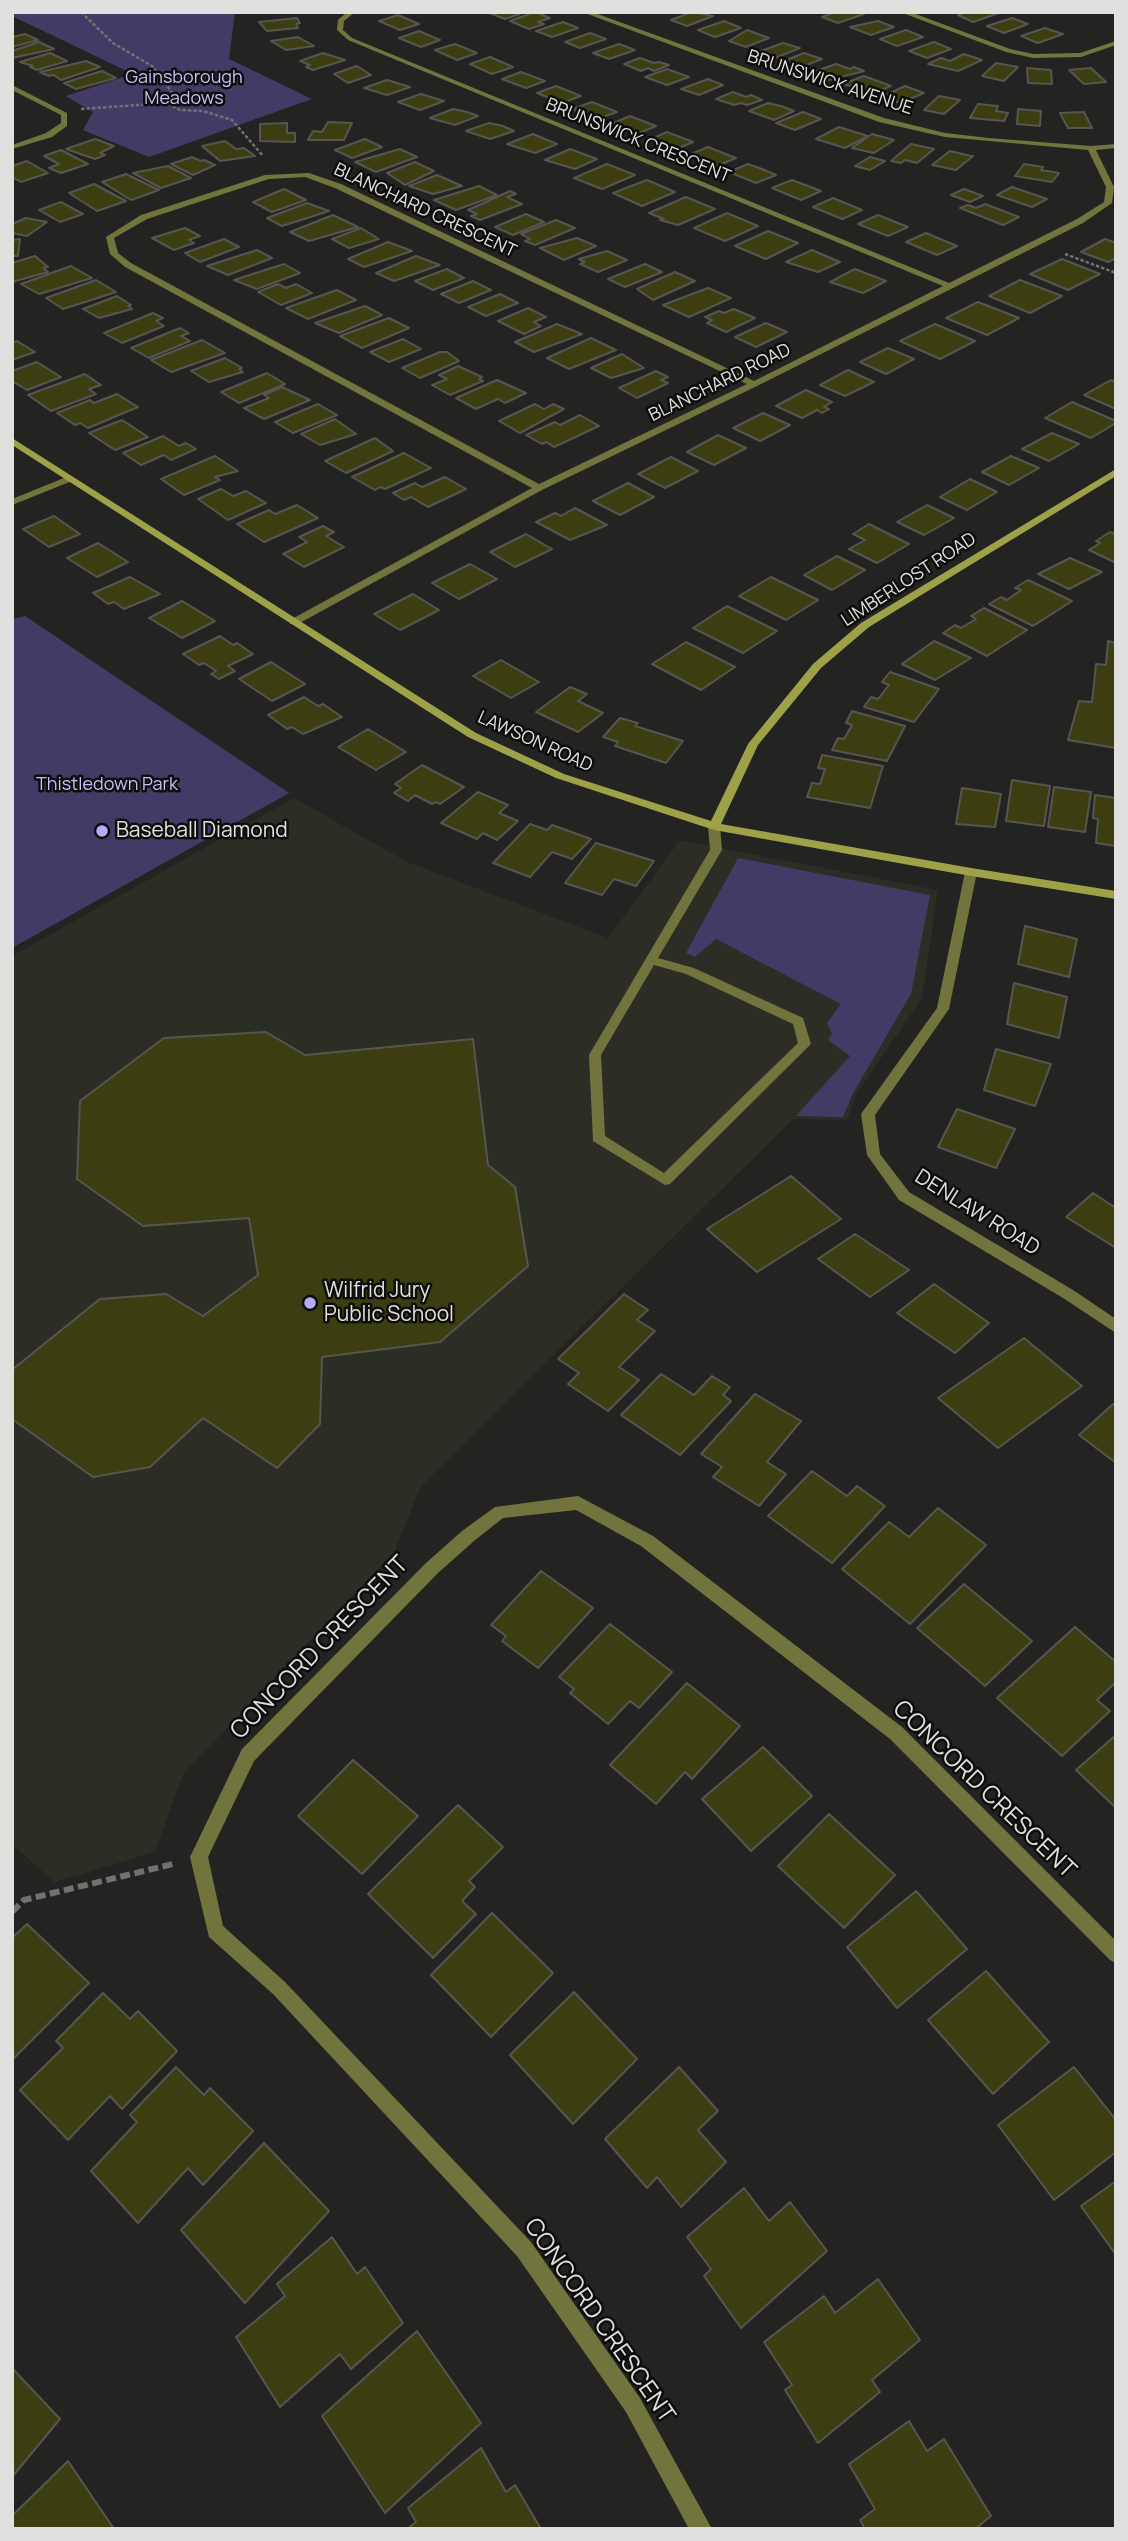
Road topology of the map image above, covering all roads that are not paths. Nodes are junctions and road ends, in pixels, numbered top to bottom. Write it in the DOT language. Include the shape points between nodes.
graph roads {
  1 [pos="352,12"];
  2 [pos="584,12"];
  3 [pos="903,12"];
  4 [pos="1116,43"];
  5 [pos="12,87"];
  6 [pos="1116,146"];
  7 [pos="12,147"];
  8 [pos="1091,148"];
  9 [pos="949,286"];
  10 [pos="754,384"];
  11 [pos="12,441"];
  12 [pos="1116,472"];
  13 [pos="69,479"];
  14 [pos="539,488"];
  15 [pos="12,502"];
  16 [pos="294,622"];
  17 [pos="714,826"];
  18 [pos="971,872"];
  19 [pos="1116,895"];
  20 [pos="651,960"];
  21 [pos="1116,1327"];
  22 [pos="1116,1954"];
  23 [pos="701,2529"];
  1 -- 9 [label="street, BRUNSWICK CRESCENT" via="341,20 340,30 350,39"];
  2 -- 8 [label="street, BRUNSWICK AVENUE" via="882,120 945,135"];
  3 -- 4 [label="street" via="1007,51 1033,56 1081,55"];
  5 -- 7 [label="street" via="65,114 64,124 50,135"];
  6 -- 8 [label="street, BRUNSWICK AVENUE"];
  8 -- 9 [label="street, BLANCHARD ROAD" via="1110,187 1108,203"];
  9 -- 10 [label="street, BLANCHARD ROAD"];
  10 -- 14 [label="street, BLANCHARD ROAD"];
  10 -- 14 [label="street, BLANCHARD CRESCENT" via="338,186 306,176 268,177 232,188 144,217 110,237 114,254 128,265"];
  11 -- 13 [label="street, LAWSON ROAD"];
  12 -- 17 [label="street, LIMBERLOST ROAD" via="865,625 817,666 753,744"];
  13 -- 15 [label="street"];
  13 -- 16 [label="street, LAWSON ROAD"];
  14 -- 16 [label="street, BLANCHARD ROAD"];
  16 -- 17 [label="street, LAWSON ROAD" via="472,735 560,776"];
  17 -- 18 [label="street, LAWSON ROAD"];
  17 -- 20 [label="street" via="716,850"];
  18 -- 19 [label="street, LAWSON ROAD"];
  18 -- 21 [label="street, DENLAW ROAD" via="943,1009 868,1114 874,1155 904,1196"];
  20 -- 20 [label="street" via="690,971 799,1021 805,1044 665,1181 598,1138 595,1055"];
  22 -- 23 [label="street, CONCORD CRESCENT" via="896,1733 648,1541 578,1503 500,1512 432,1569 248,1755 199,1857 215,1931 279,1988 524,2249 633,2405"];
}
